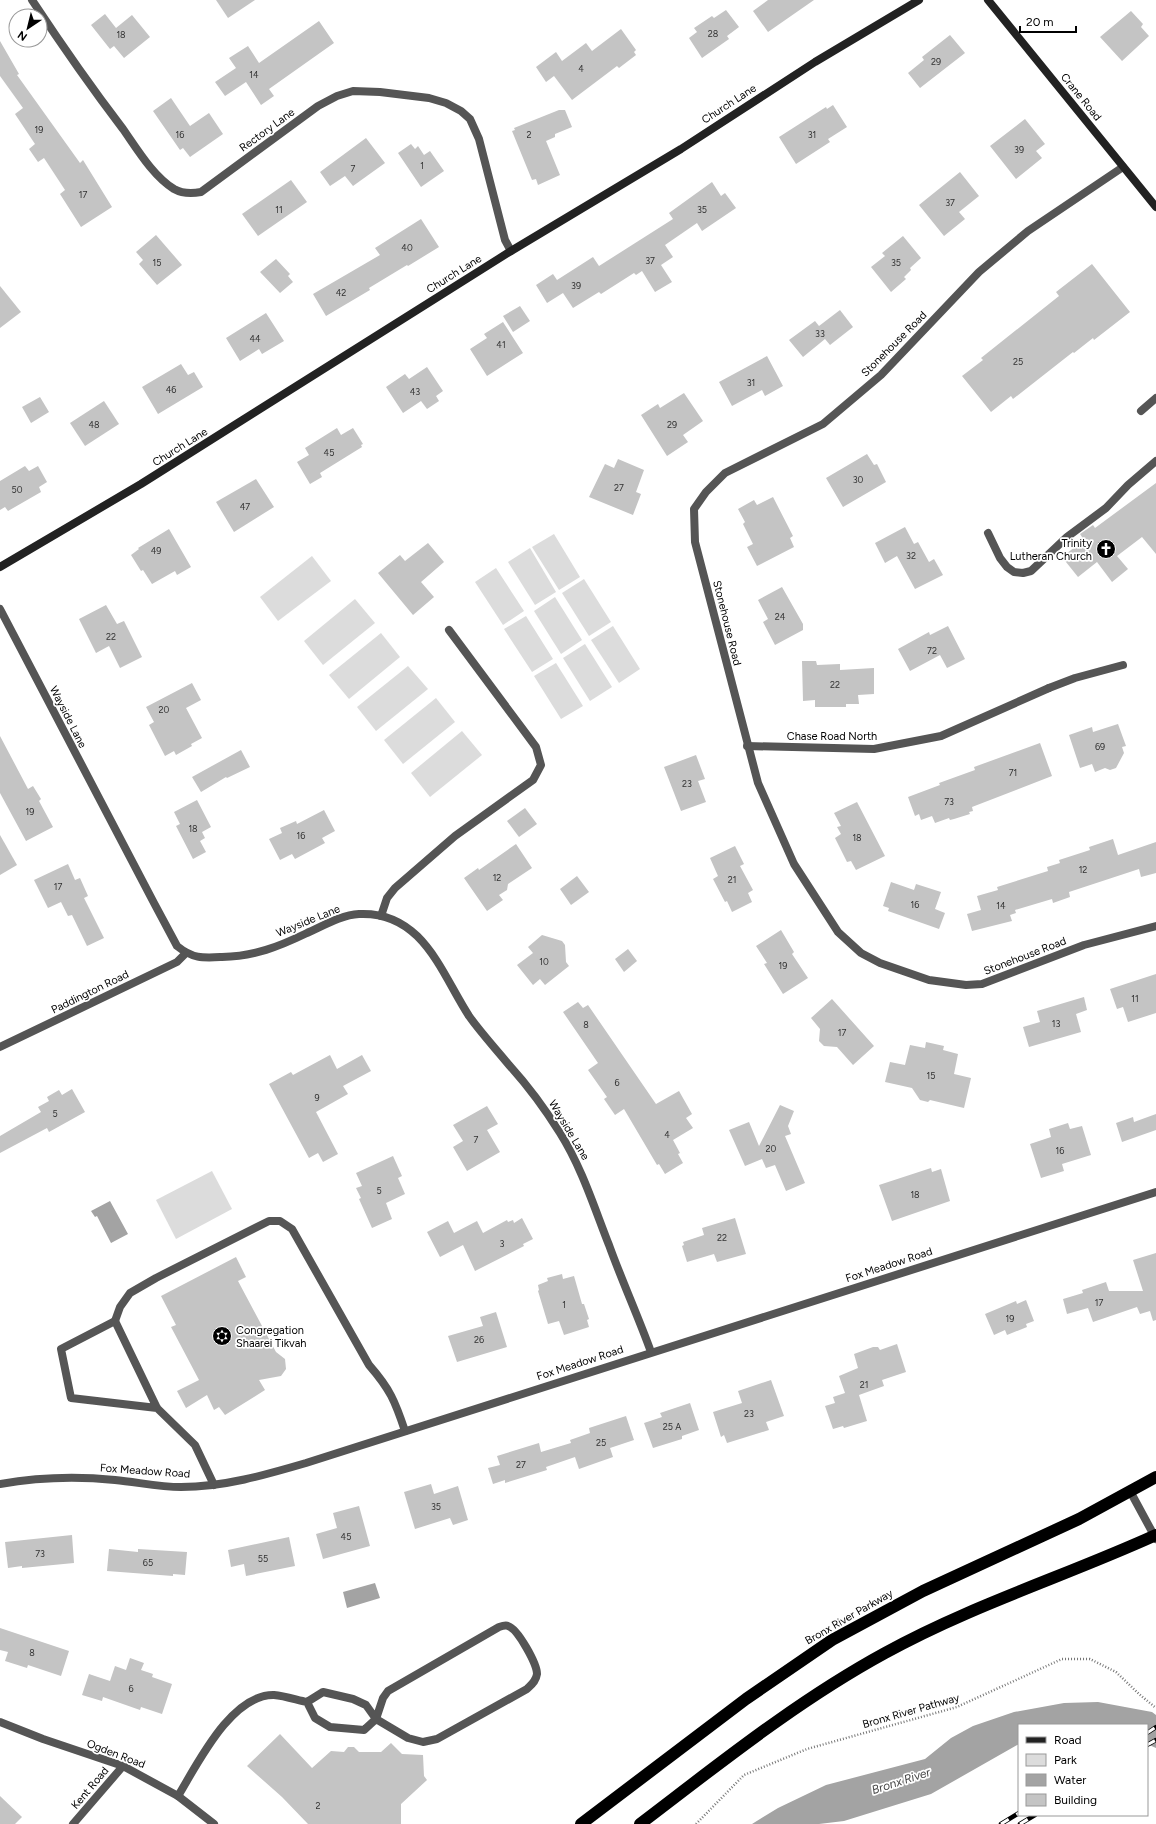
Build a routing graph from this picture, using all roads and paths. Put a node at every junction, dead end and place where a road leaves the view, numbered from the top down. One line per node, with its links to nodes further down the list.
1 (32, 0): 6 (street, Rectory Lane)
2 (919, 0): 6 (street, Church Lane)
3 (988, 0): 4 (street, Crane Road)
4 (1123, 167): 5 (street, Crane Road); 15 (street, Stonehouse Road)
5 (1156, 207)
6 (511, 251): 11 (street, Church Lane)
7 (1156, 398): 8 (street)
8 (1141, 410)
9 (1156, 461): 10 (street)
10 (988, 533)
11 (0, 567)
12 (0, 609): 18 (street, Wayside Lane)
13 (449, 630): 16 (street)
14 (1123, 665): 15 (street, Chase Road North)
15 (748, 746): 17 (street, Stonehouse Road)
16 (381, 916): 18 (street, Wayside Lane); 22 (street, Wayside Lane)
17 (1156, 926)
18 (186, 953): 19 (street, Paddington Road)
19 (0, 1047)
20 (1156, 1192): 22 (street, Fox Meadow Road)
21 (115, 1321): 23 (street); 23 (street); 24 (street)
22 (651, 1352): 24 (street, Fox Meadow Road)
23 (157, 1408): 27 (street)
24 (405, 1431): 27 (street, Fox Meadow Road)
25 (1156, 1477): 28 (highway, Bronx River Parkway)
26 (0, 1484): 27 (street, Fox Meadow Road)
27 (214, 1485)
28 (1130, 1491): 29 (street); 38 (highway, Bronx River Parkway)
29 (1155, 1537): 39 (highway)
30 (307, 1702): 32 (street); 32 (street); 35 (street)
31 (1156, 1708): 40 (path, Bronx River Pathway)
32 (376, 1719): 32 (street)
33 (0, 1722): 34 (street, Ogden Road)
34 (123, 1766): 35 (street, Ogden Road); 36 (street, Kent Road)
35 (178, 1796): 37 (street, Ogden Road)
36 (73, 1824)
37 (214, 1824)
38 (581, 1824)
39 (640, 1824)
40 (696, 1824)

